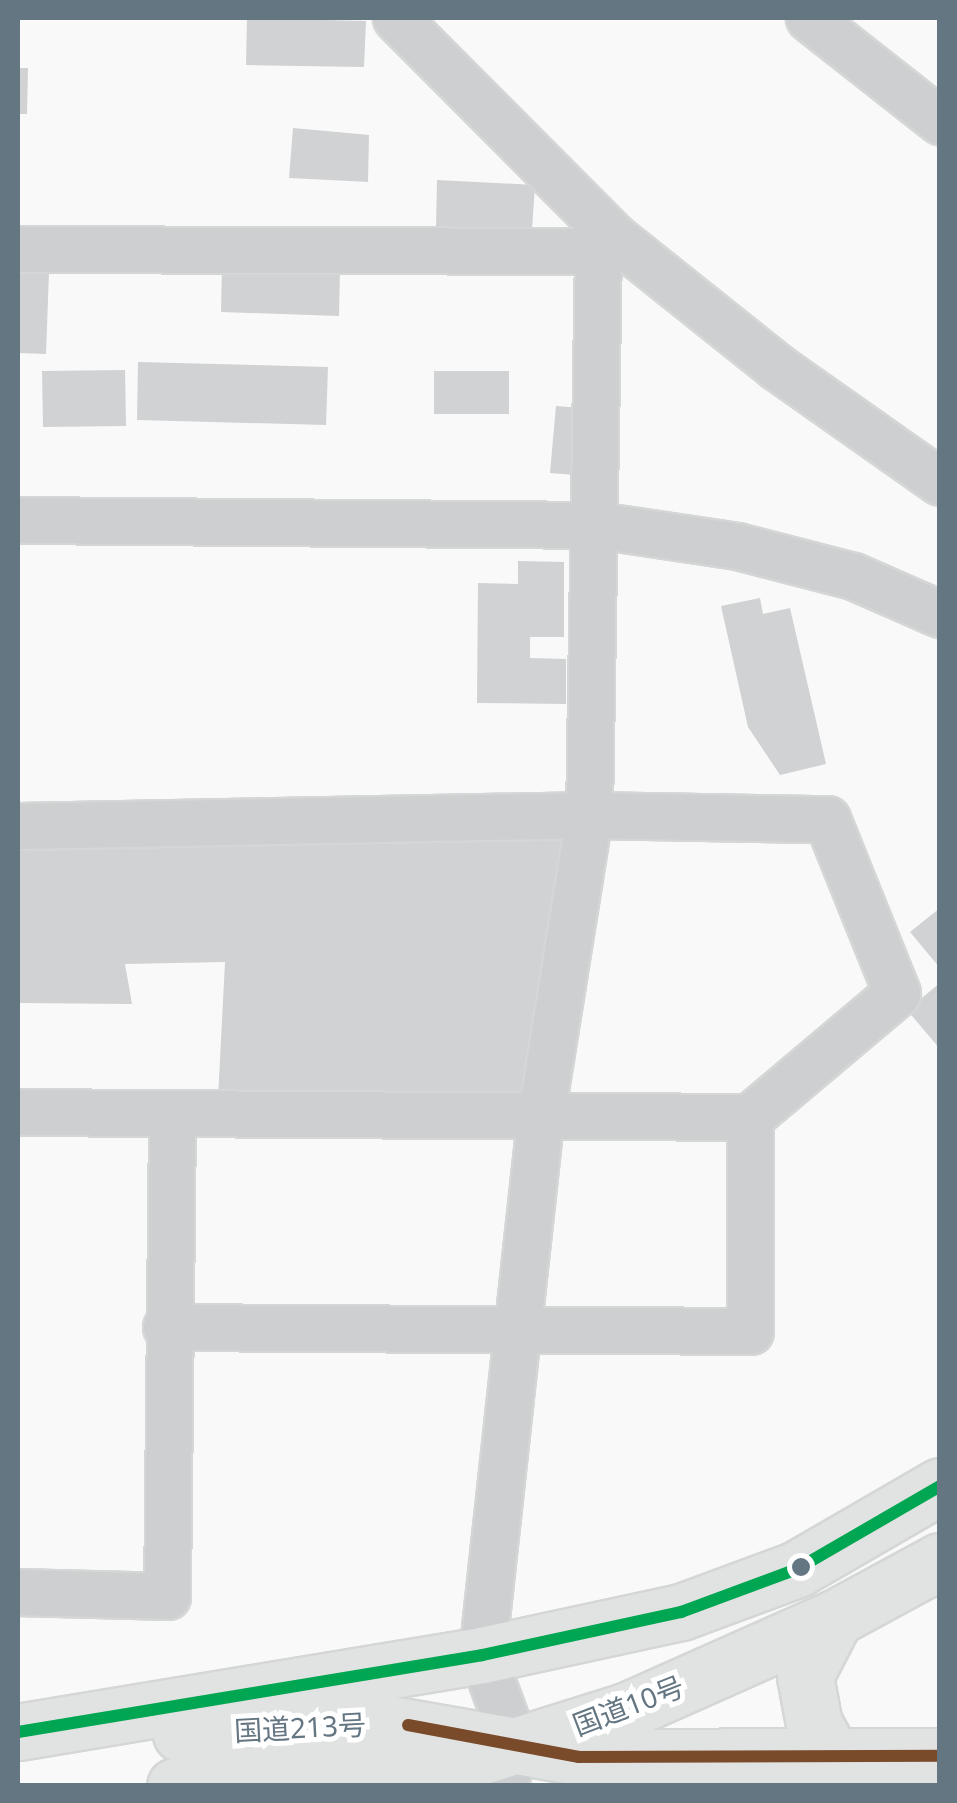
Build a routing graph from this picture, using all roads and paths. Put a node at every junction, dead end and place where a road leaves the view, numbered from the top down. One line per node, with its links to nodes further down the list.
1 (396, 18): 4 (street)
2 (808, 18): 3 (street)
3 (940, 121)
4 (605, 244): 5 (street); 6 (street); 8 (street)
5 (18, 249)
6 (940, 482)
7 (18, 520): 8 (street)
8 (597, 525): 9 (street); 10 (street)
9 (940, 614)
10 (589, 815): 11 (street); 14 (street); 15 (street)
11 (18, 826)
12 (18, 1112): 13 (street)
13 (172, 1115): 15 (street); 16 (street)
14 (750, 1117): 15 (street); 17 (street)
15 (540, 1120): 17 (street)
16 (166, 1327): 17 (street); 20 (street)
17 (521, 1328): 22 (street)
18 (940, 1486): 22 (highway)
19 (940, 1561): 21 (highway, 国道10号)
20 (18, 1592)
21 (835, 1618): 26 (highway); 27 (highway, 国道10号)
22 (482, 1655): 23 (highway); 27 (street)
23 (18, 1732)
24 (18, 1742): 27 (highway, 国道213号)
25 (940, 1756): 26 (highway, 国道213号)
26 (833, 1758): 27 (highway, 国道213号)
27 (509, 1765): 28 (highway, 国道10号)
28 (375, 1766): 29 (highway, 国道10号); 30 (highway, 国道213号)
29 (175, 1786)
30 (477, 1786)

